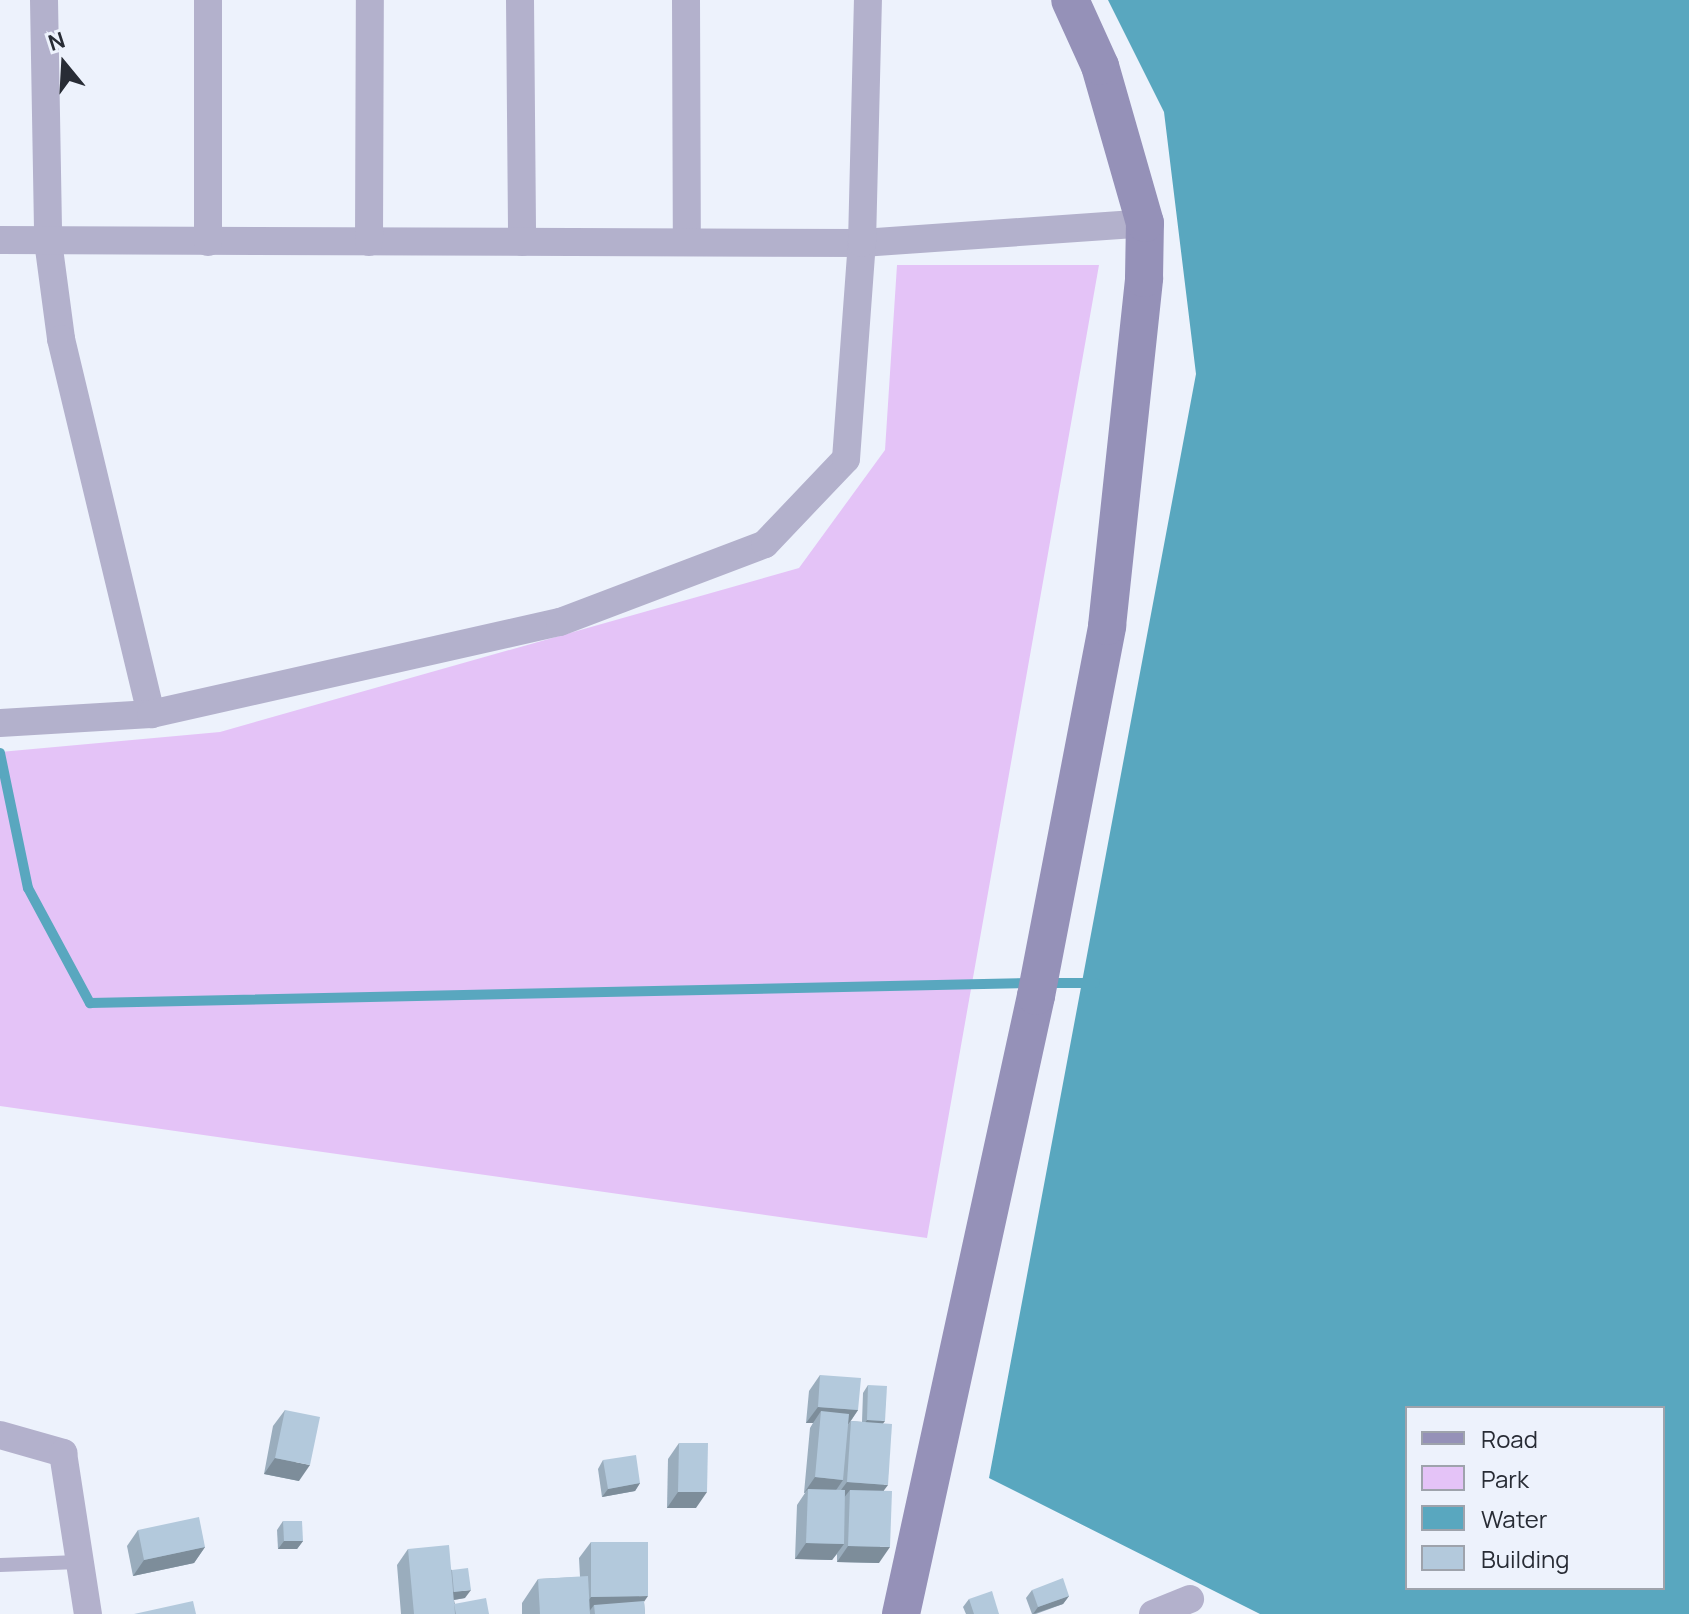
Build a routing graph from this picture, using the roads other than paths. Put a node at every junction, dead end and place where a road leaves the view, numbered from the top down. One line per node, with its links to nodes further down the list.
1 (44, 0): 10 (street)
2 (208, 0): 11 (street)
3 (370, 0): 12 (street)
4 (520, 0): 13 (street)
5 (686, 0): 14 (street)
6 (868, 0): 15 (street)
7 (1070, 0): 8 (street)
8 (1145, 223): 15 (street); 23 (street)
9 (0, 240): 10 (street)
10 (48, 241): 11 (street); 16 (street)
11 (208, 242): 12 (street)
12 (369, 242): 13 (street)
13 (522, 242): 14 (street)
14 (687, 242): 15 (street)
15 (862, 243): 16 (street)
16 (151, 714): 17 (street)
17 (5, 722)
18 (0, 1435): 19 (street)
19 (78, 1562): 20 (lane); 22 (street)
20 (0, 1565)
21 (1190, 1599): 24 (street)
22 (88, 1614)
23 (901, 1614)
24 (1153, 1614)

